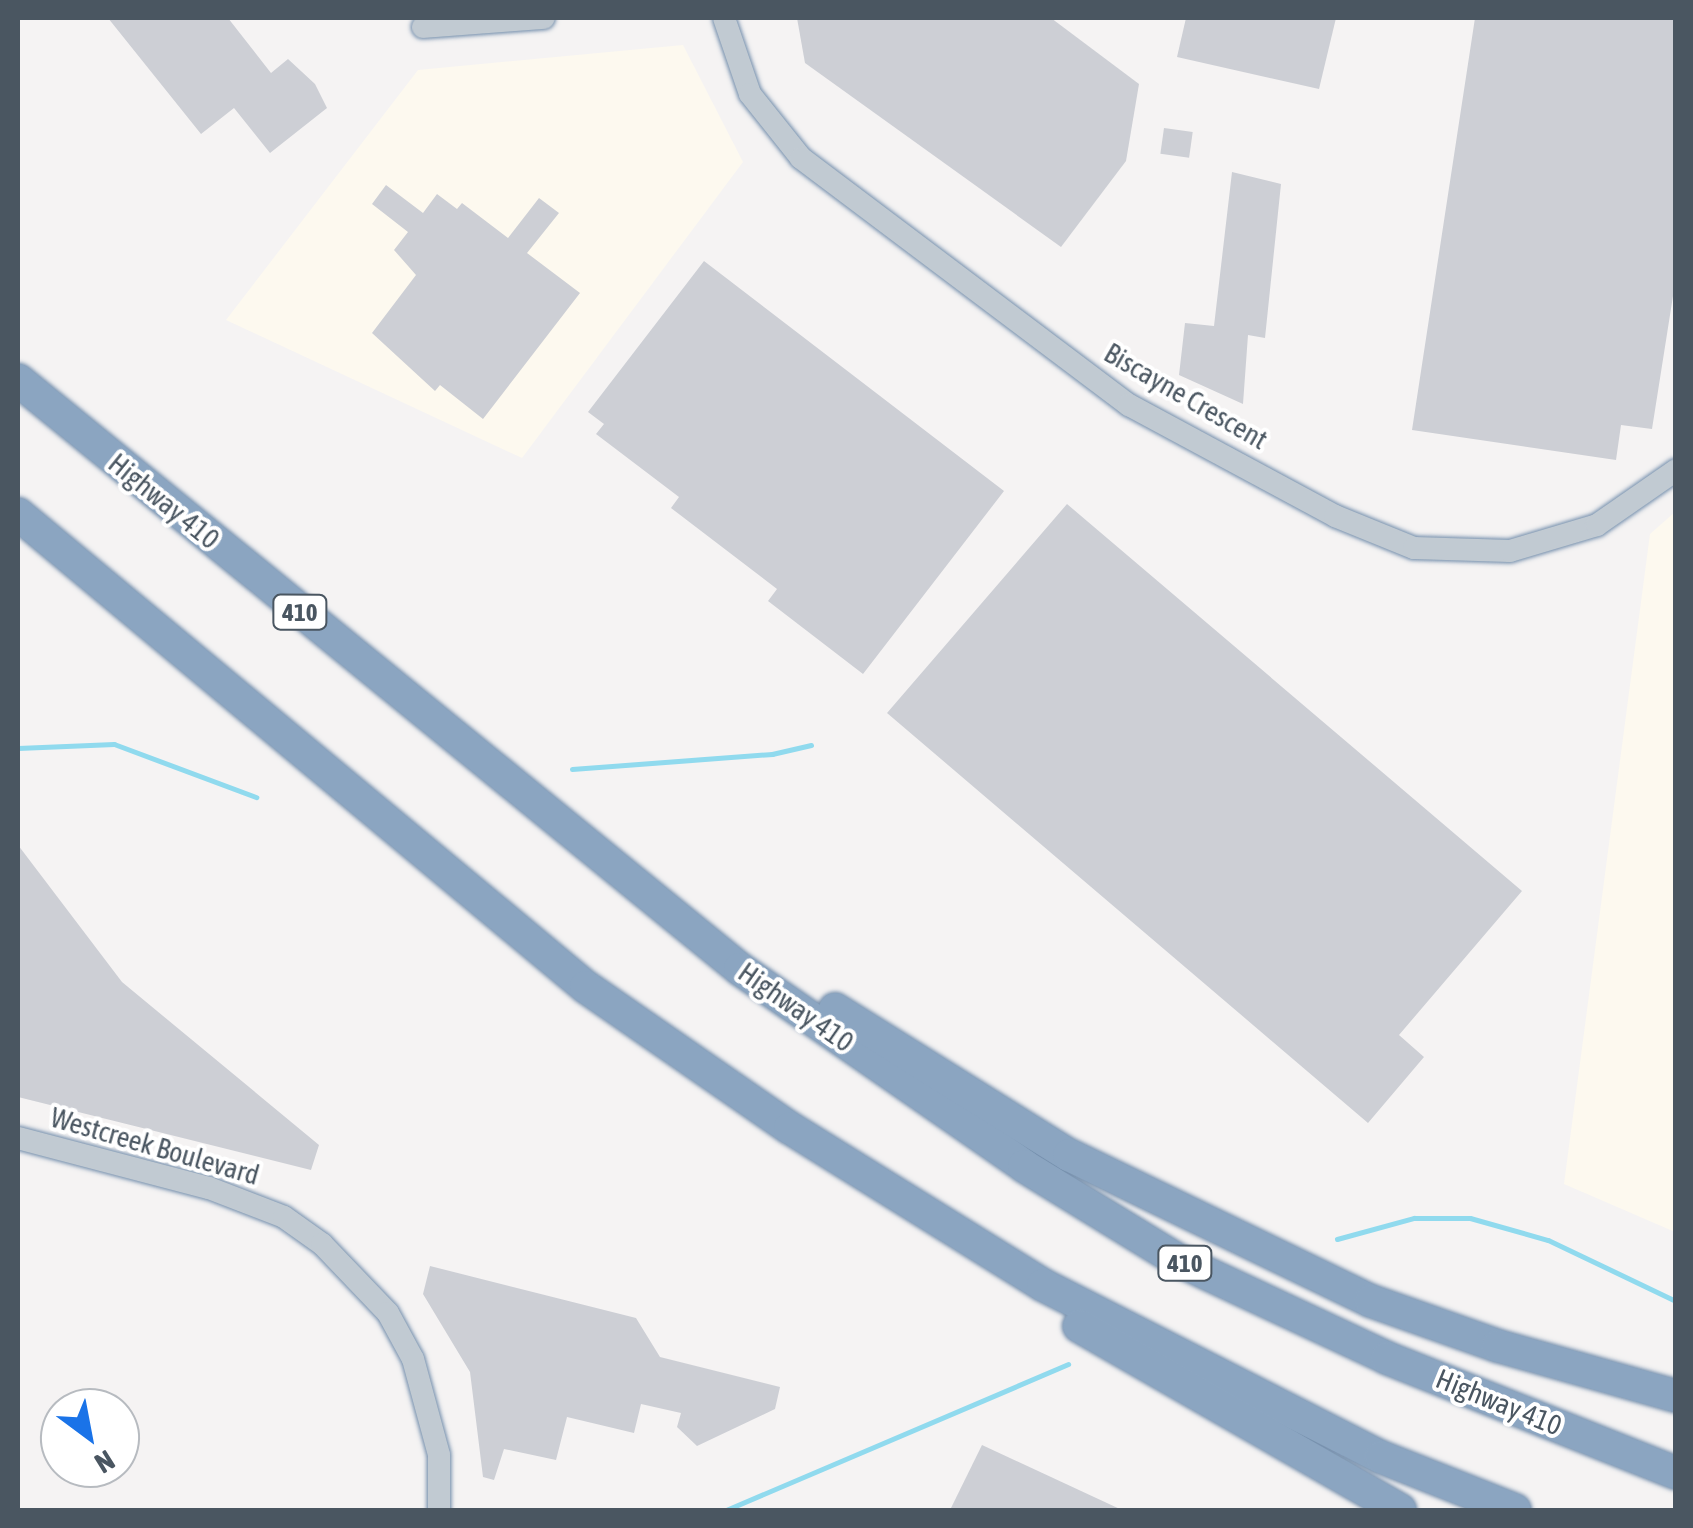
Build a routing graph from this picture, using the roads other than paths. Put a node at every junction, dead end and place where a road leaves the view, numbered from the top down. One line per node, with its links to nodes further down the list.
1 (544, 18): 3 (street)
2 (724, 18): 5 (street, Biscayne Crescent)
3 (423, 27)
4 (18, 380): 9 (highway, Highway 410 / 410)
5 (1676, 470)
6 (18, 514): 8 (highway)
7 (18, 541): 8 (highway)
8 (155, 630): 11 (highway)
9 (740, 968): 12 (highway); 13 (highway, Highway 410 / 410)
10 (18, 1138): 14 (street, Westcreek Boulevard)
11 (1044, 1285): 15 (highway); 16 (highway)
12 (1676, 1396)
13 (1676, 1472)
14 (440, 1510)
15 (1400, 1510)
16 (1515, 1510)

